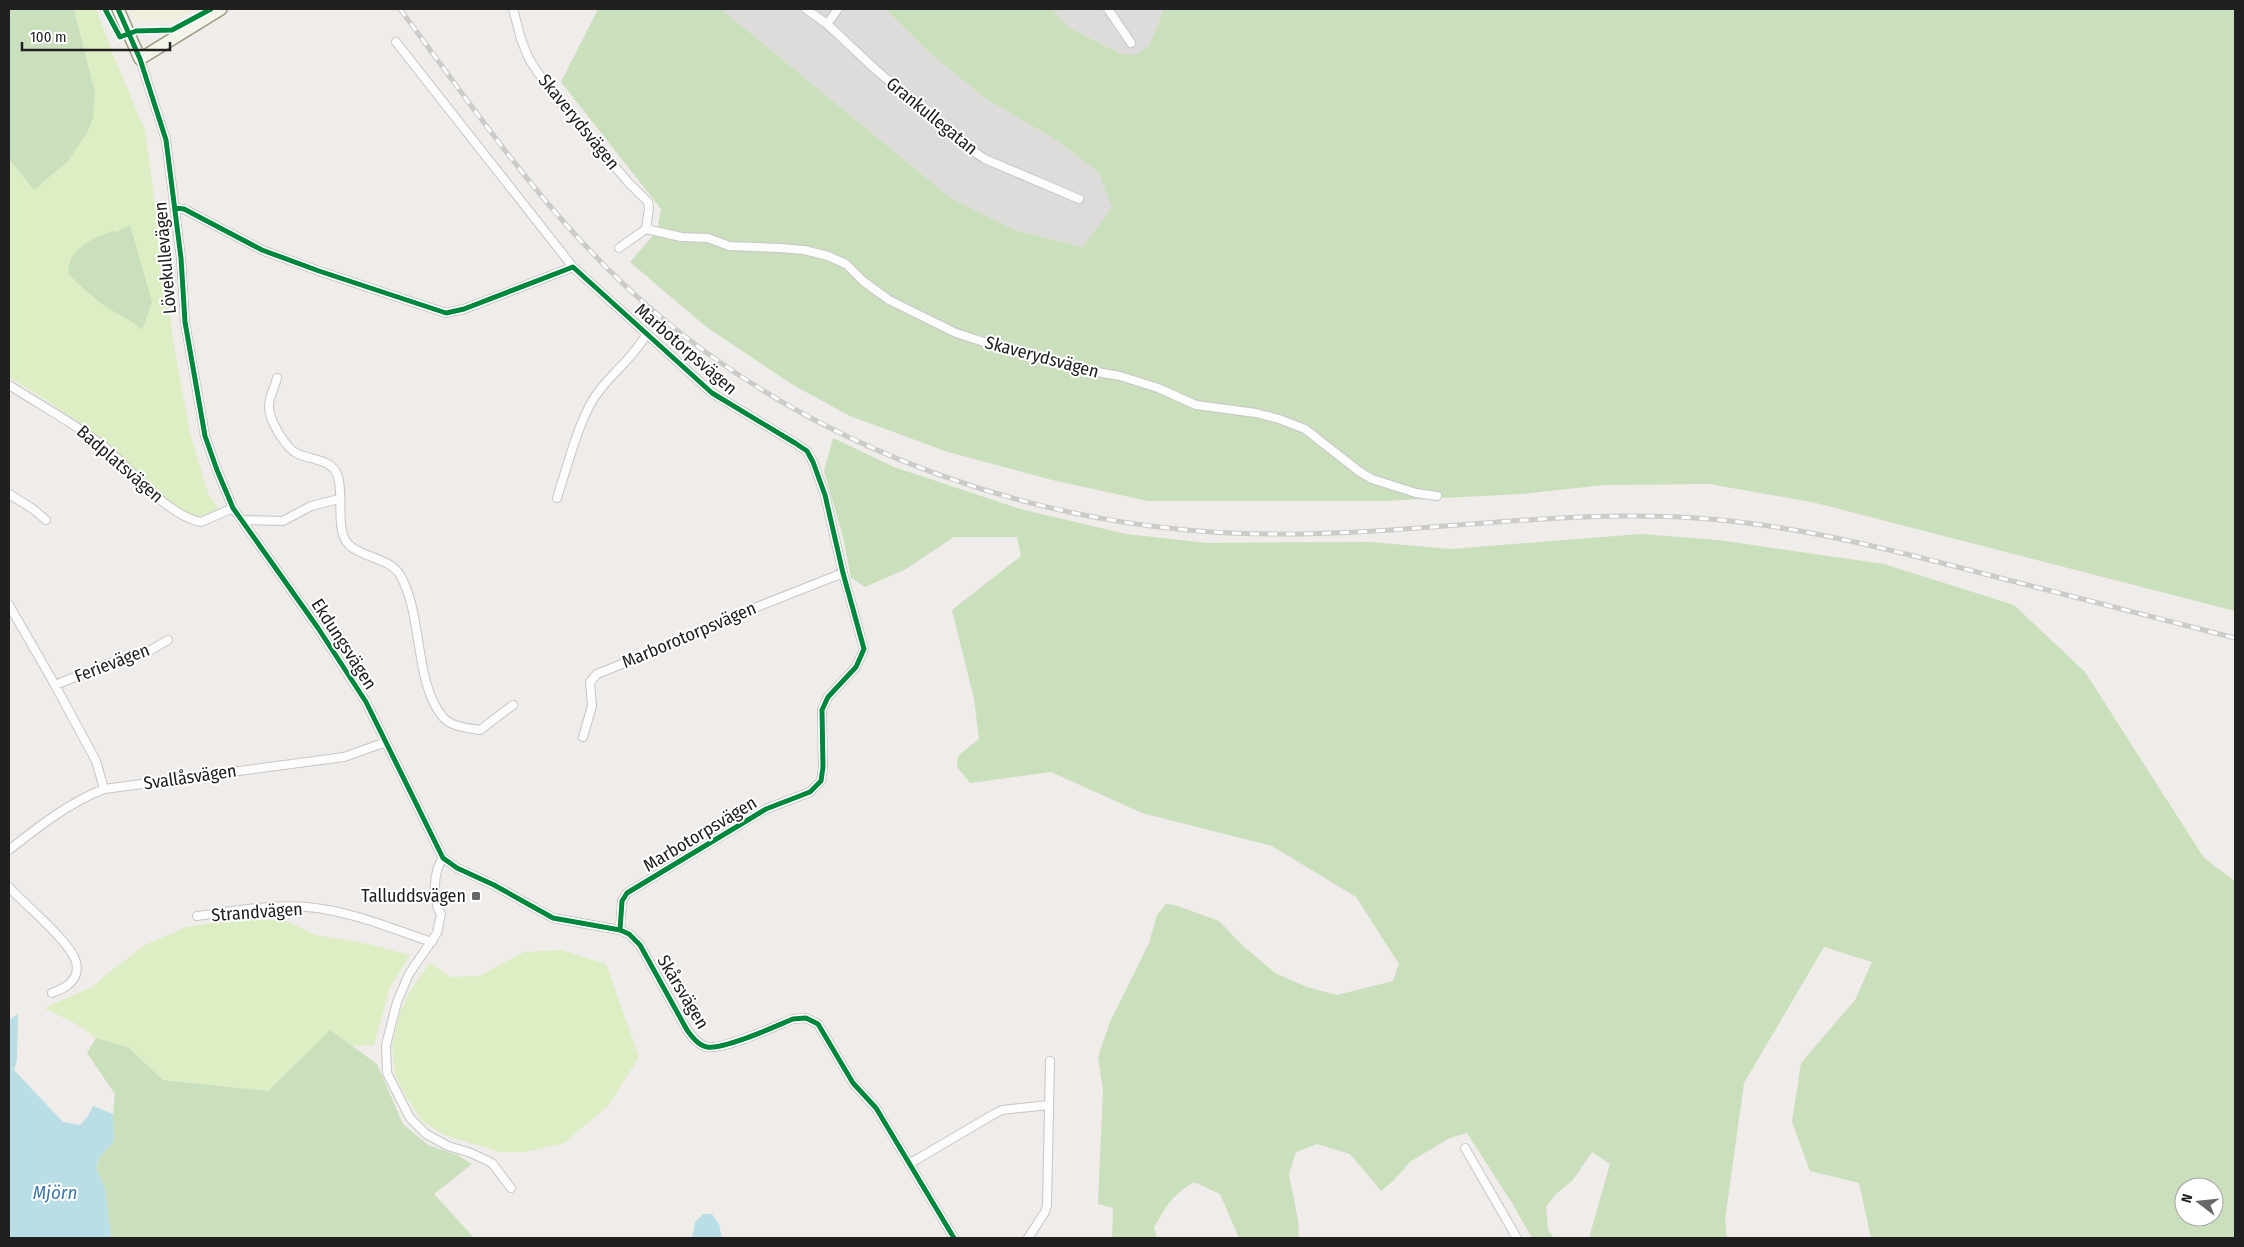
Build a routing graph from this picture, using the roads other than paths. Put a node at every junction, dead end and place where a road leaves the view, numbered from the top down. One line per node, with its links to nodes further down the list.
1 (118, 9): 10 (street, Lövekullevägen)
2 (221, 9): 10 (street)
3 (513, 9): 13 (street, Skaverydsvägen)
4 (806, 9): 7 (street, Grankullegatan)
5 (838, 9): 7 (street)
6 (1108, 9): 9 (street)
7 (827, 24): 11 (street, Grankullegatan)
8 (396, 42): 15 (street, Marbotorpsvägen)
9 (1130, 43)
10 (140, 59): 12 (street, Lövekullevägen)
11 (1079, 199)
12 (175, 208): 15 (street); 23 (street, Lövekullevägen)
13 (646, 229): 14 (street); 20 (street, Skaverydsvägen)
14 (619, 248)
15 (573, 267): 16 (street, Marbotorpsvägen)
16 (646, 335): 21 (street, Marbotorpsvägen); 26 (street, Marbotorpsvägen)
17 (277, 378): 22 (street)
18 (9, 384): 23 (street, Badplatsvägen)
19 (9, 494): 24 (street)
20 (1437, 496)
21 (557, 498)
22 (339, 499): 25 (street); 30 (street)
23 (233, 508): 25 (street, Ekdungsvägen)
24 (46, 520)
25 (243, 520): 32 (street, Ekdungsvägen)
26 (843, 573): 31 (street, Marborotorpsvägen); 38 (street, Marbotorpsvägen)
27 (9, 605): 29 (street, Ferievägen)
28 (168, 640): 29 (street, Ferievägen)
29 (55, 685): 33 (street, Ferievägen)
30 (513, 705)
31 (583, 737)
32 (386, 742): 33 (street, Svallåsvägen); 35 (street, Ekdungsvägen)
33 (104, 789): 34 (street, Svallåsvägen)
34 (9, 850)
35 (443, 858): 38 (street, Skårsvägen); 39 (street)
36 (9, 887): 40 (street)
37 (197, 916): 39 (street, Strandvägen)
38 (620, 930): 44 (street, Skårsvägen)
39 (432, 942): 45 (street)
40 (52, 993)
41 (1050, 1061): 42 (street)
42 (1049, 1105): 44 (street); 47 (street)
43 (1465, 1148): 48 (street)
44 (909, 1164): 46 (street, Skårsvägen)
45 (511, 1188)
46 (954, 1238)
47 (1028, 1238)
48 (1517, 1238)

